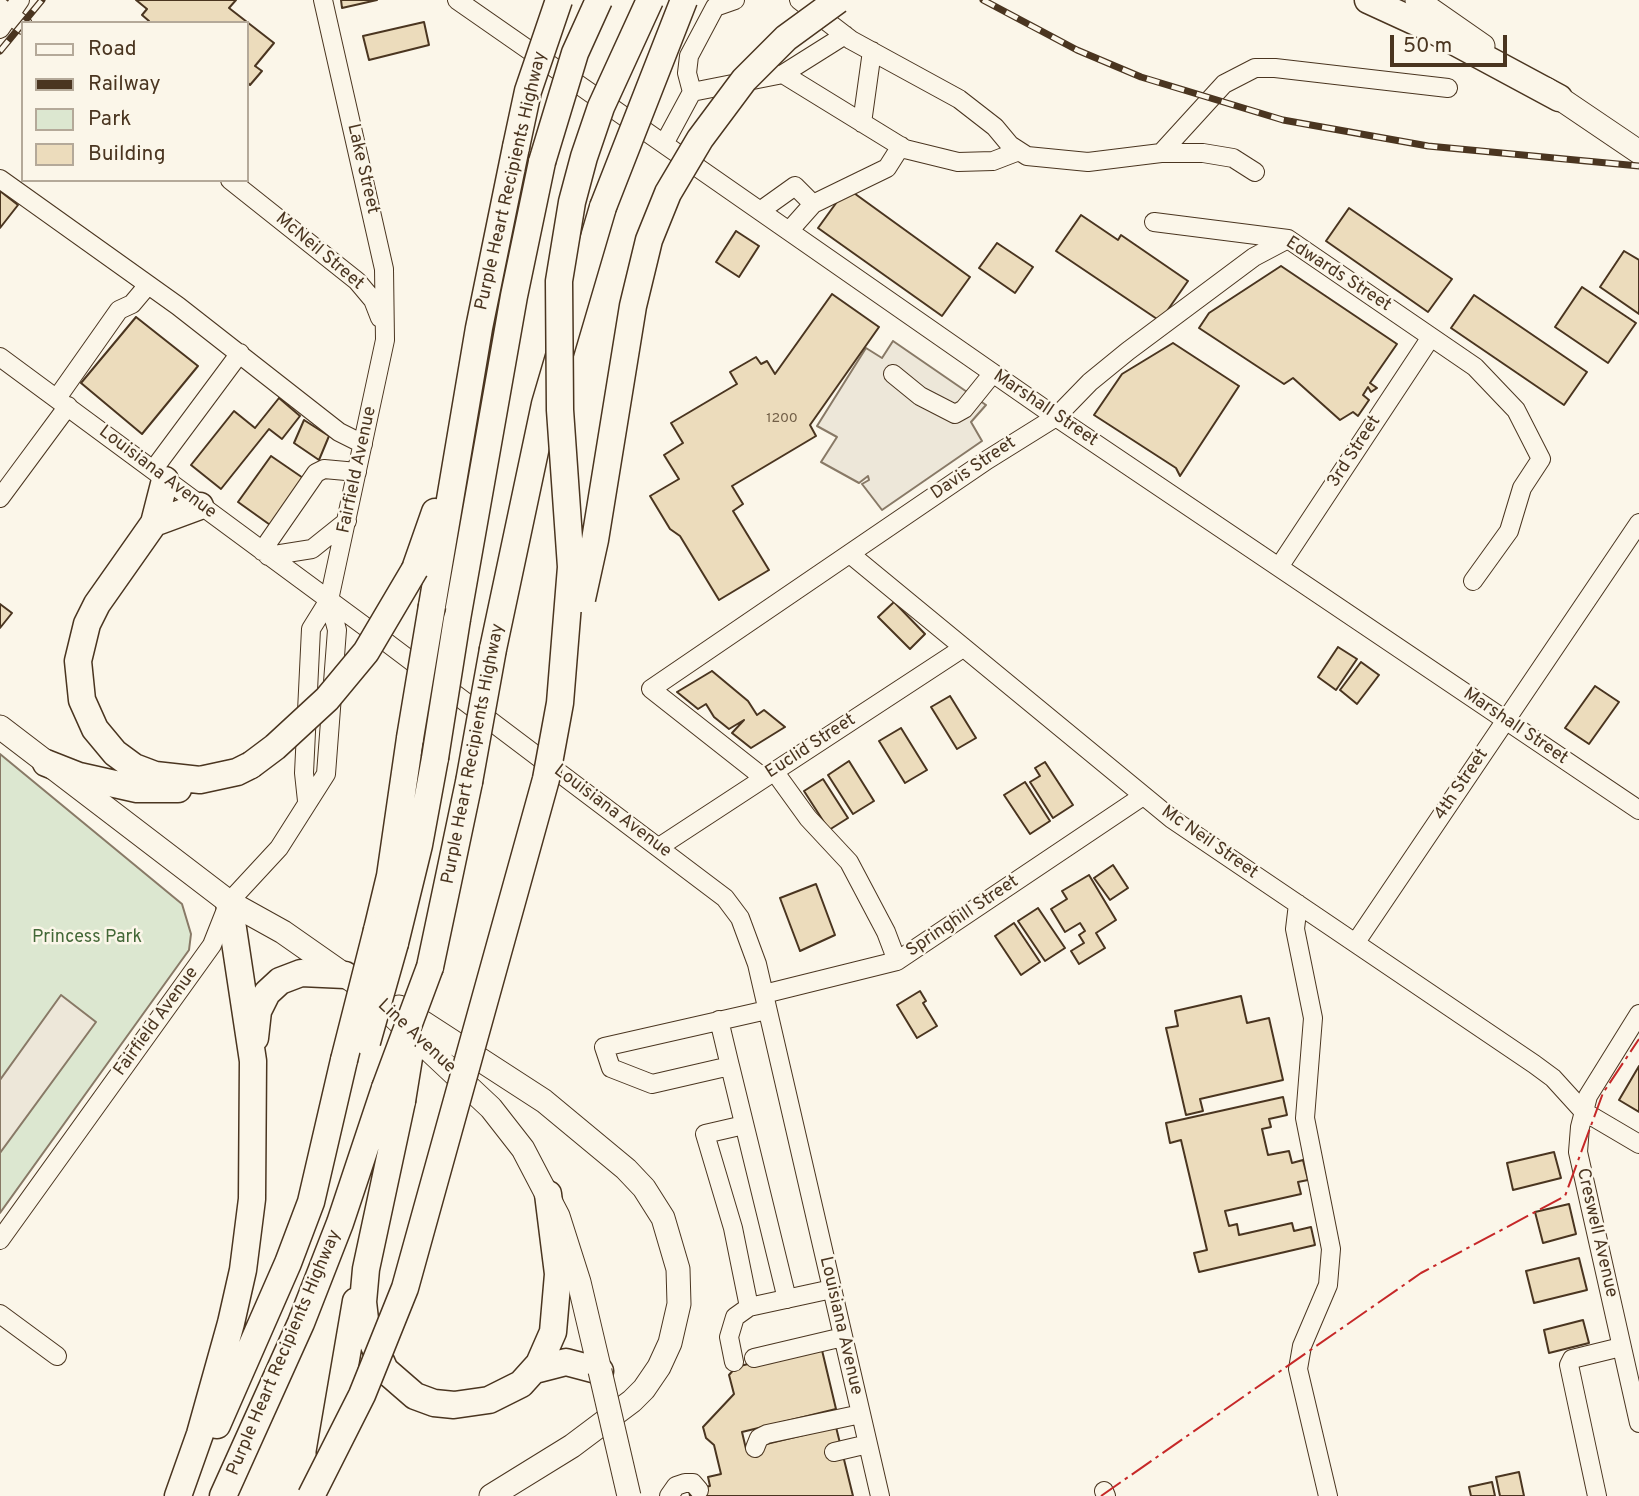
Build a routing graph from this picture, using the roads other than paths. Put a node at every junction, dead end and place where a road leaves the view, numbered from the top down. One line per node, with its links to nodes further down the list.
1 (323, 0): 35 (street, Lake Street)
2 (457, 0): 20 (street, Marshall Street)
3 (559, 0): 38 (highway, Purple Heart Recipients Highway, bridge)
4 (598, 0): 69 (highway, bridge)
5 (650, 0): 56 (highway, bridge)
6 (684, 0): 78 (highway, Purple Heart Recipients Highway, bridge)
7 (735, 0): 12 (street)
8 (799, 0): 13 (street)
9 (838, 0): 56 (highway, bridge)
10 (1368, 0): 18 (highway)
11 (1416, 0): 18 (main road)
12 (708, 4): 17 (street)
13 (845, 35): 14 (street); 15 (street)
14 (872, 51): 19 (street); 22 (street)
15 (783, 74): 17 (street); 19 (street)
16 (1448, 88): 24 (street)
17 (692, 92): 20 (street)
18 (1559, 98): 23 (main road)
19 (862, 123): 21 (street)
20 (664, 144): 29 (street, Marshall Street)
21 (901, 146): 22 (street); 28 (street)
22 (1019, 151): 24 (street)
23 (1639, 152)
24 (1161, 153): 25 (street)
25 (1255, 172)
26 (0, 179): 33 (street)
27 (232, 182): 35 (street, McNeil Street)
28 (813, 204): 29 (street); 31 (street)
29 (760, 211): 31 (street, Marshall Street)
30 (1154, 222): 32 (street, Edwards Street)
31 (789, 231): 39 (street, Marshall Street)
32 (1288, 239): 34 (street, Edwards Street); 42 (street, Davis Street)
33 (148, 285): 36 (street); 41 (street)
34 (1432, 337): 53 (street, 3rd Street); 54 (street, Edwards Street)
35 (384, 340): 43 (street, Fairfield Avenue)
36 (240, 353): 43 (street); 45 (street)
37 (0, 357): 41 (street, Louisiana Avenue)
38 (473, 372): 61 (highway, bridge); 69 (highway, Purple Heart Recipients Highway, bridge)
39 (993, 373): 40 (street); 42 (street, Marshall Street)
40 (893, 374)
41 (63, 402): 45 (street, Louisiana Avenue); 46 (street)
42 (1056, 417): 52 (street, Davis Street); 53 (street, Marshall Street)
43 (363, 444): 44 (street, Fairfield Avenue)
44 (357, 472): 48 (street, Fairfield Avenue); 51 (street)
45 (159, 475): 47 (street, Louisiana Avenue); 49 (highway)
46 (0, 498)
47 (200, 506): 49 (highway); 51 (street, Louisiana Avenue)
48 (347, 521): 51 (street); 55 (street, Fairfield Avenue)
49 (154, 523): 61 (highway)
50 (1639, 523): 58 (street, 4th Street)
51 (265, 554): 55 (street, Louisiana Avenue)
52 (850, 554): 57 (street, Mc Neil Street); 62 (street, Davis Street)
53 (1279, 568): 58 (street, Marshall Street)
54 (1473, 582)
55 (329, 600): 64 (street, Fairfield Avenue); 64 (street, Fairfield Avenue); 66 (street, Louisiana Avenue)
56 (567, 643): 104 (highway, bridge)
57 (963, 648): 62 (street, Euclid Street); 63 (street, Mc Neil Street)
58 (1506, 720): 65 (street, Marshall Street); 70 (street, 4th Street)
59 (2, 729): 60 (main road, Line Avenue)
60 (46, 763): 61 (highway); 67 (main road, Line Avenue)
61 (244, 768)
62 (769, 775): 66 (street, Euclid Street); 71 (street)
63 (1143, 796): 68 (street, Mc Neil Street); 71 (street, Springhill Street)
64 (307, 801): 67 (street, Fairfield Avenue)
65 (1639, 810)
66 (659, 847): 73 (street, Louisiana Avenue)
67 (229, 902): 72 (main road, Line Avenue); 76 (highway); 83 (street, Fairfield Avenue)
68 (1297, 904): 70 (street, Mc Neil Street); 110 (street)
69 (386, 936): 102 (highway, Purple Heart Recipients Highway, bridge)
70 (1356, 942): 79 (street, Mc Neil Street)
71 (897, 961): 73 (street, Springhill Street)
72 (354, 982): 76 (highway); 82 (main road, Line Avenue); 106 (main road)
73 (765, 1002): 75 (street, Springhill Street); 85 (street, Louisiana Avenue)
74 (1639, 1014): 79 (street, Creswell Avenue)
75 (719, 1020): 77 (street); 77 (street, Springhill Street)
76 (253, 1064): 102 (highway)
77 (730, 1066): 80 (street)
78 (394, 1095): 84 (highway); 103 (highway, Purple Heart Recipients Highway)
79 (1583, 1111): 81 (street, Mc Neil Street); 90 (street, Creswell Avenue)
80 (744, 1125): 86 (street); 87 (street)
81 (1639, 1144)
82 (548, 1194): 94 (highway); 95 (main road, Line Avenue)
83 (0, 1240)
84 (366, 1269): 94 (highway); 105 (highway)
85 (832, 1289): 86 (street); 89 (street, Louisiana Avenue)
86 (787, 1299): 87 (street)
87 (749, 1307): 93 (street)
88 (0, 1314): 91 (street)
89 (843, 1337): 92 (street); 96 (street, Louisiana Avenue)
90 (1621, 1347): 97 (street, Creswell Avenue); 111 (street)
91 (57, 1356)
92 (754, 1357)
93 (734, 1362)
94 (535, 1370): 95 (highway)
95 (600, 1371): 107 (main road, Line Avenue, bridge)
96 (861, 1413): 98 (street, Louisiana Avenue); 99 (street)
97 (1638, 1416)
98 (868, 1444): 100 (street); 109 (street, Louisiana Avenue)
99 (755, 1448)
100 (834, 1452)
101 (698, 1490): 108 (street)
102 (180, 1496)
103 (223, 1496)
104 (311, 1496)
105 (321, 1496)
106 (491, 1496)
107 (629, 1496)
108 (669, 1496)
109 (880, 1496)
110 (1328, 1496)
111 (1597, 1496)

